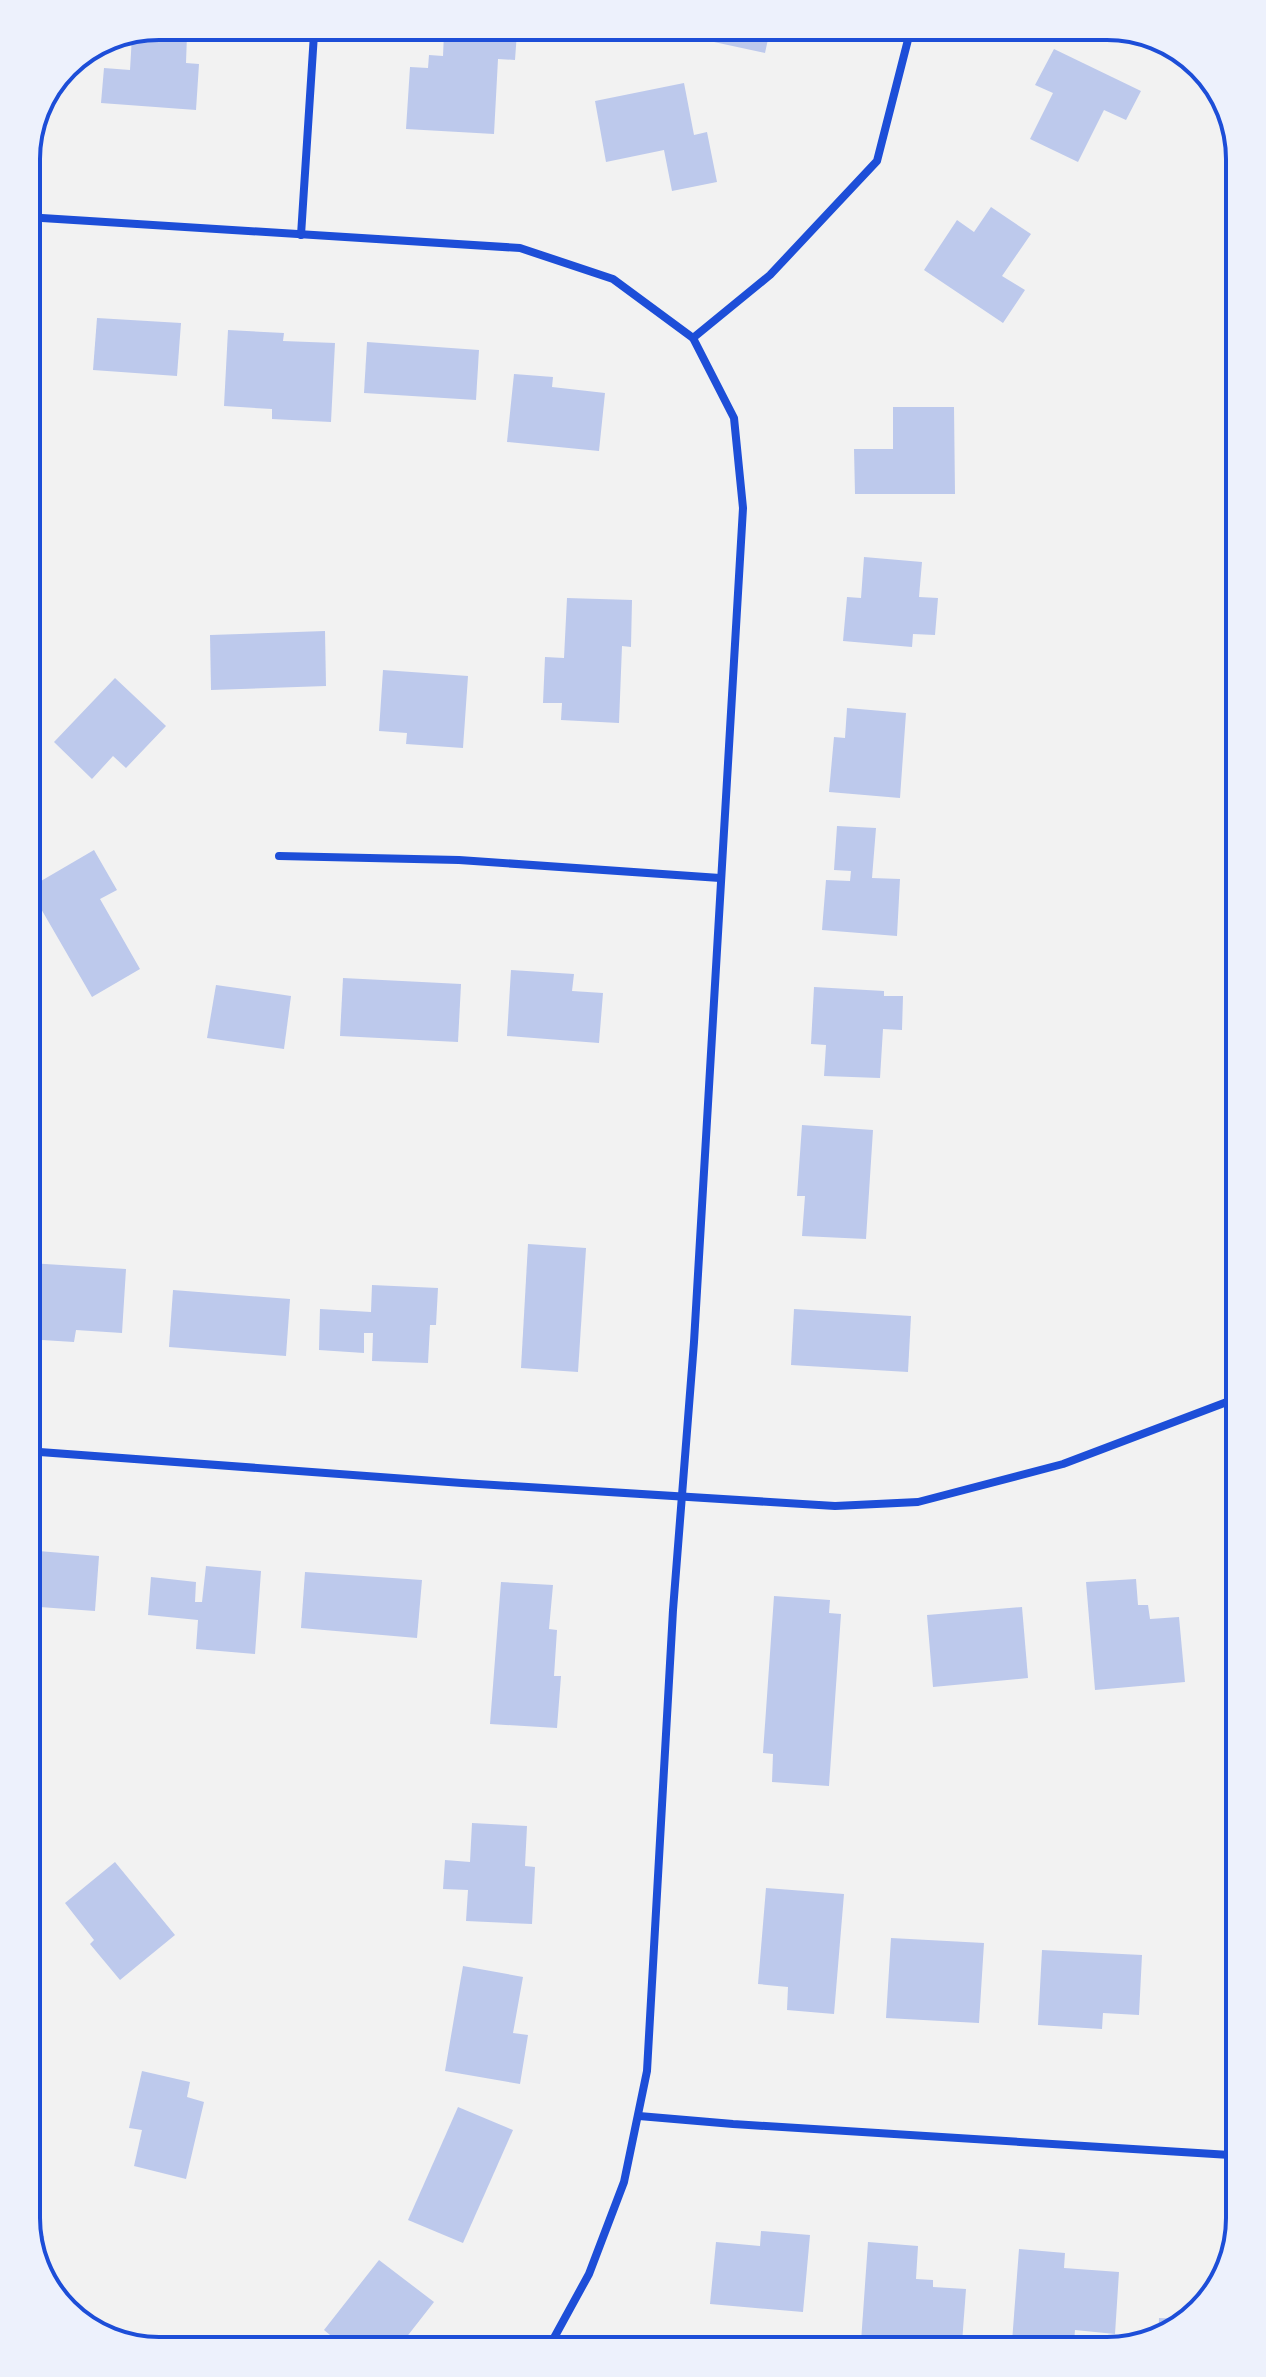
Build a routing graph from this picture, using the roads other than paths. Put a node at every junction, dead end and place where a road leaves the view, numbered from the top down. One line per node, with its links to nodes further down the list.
1 (314, 40): 4 (street)
2 (908, 40): 5 (street)
3 (40, 218): 4 (street)
4 (301, 235): 5 (street)
5 (693, 338): 7 (street)
6 (279, 856): 7 (street)
7 (720, 878): 10 (street)
8 (1226, 1402): 10 (street)
9 (40, 1452): 10 (street)
10 (683, 1497): 11 (street)
11 (639, 2116): 12 (street); 13 (street)
12 (1226, 2155)
13 (554, 2337)

